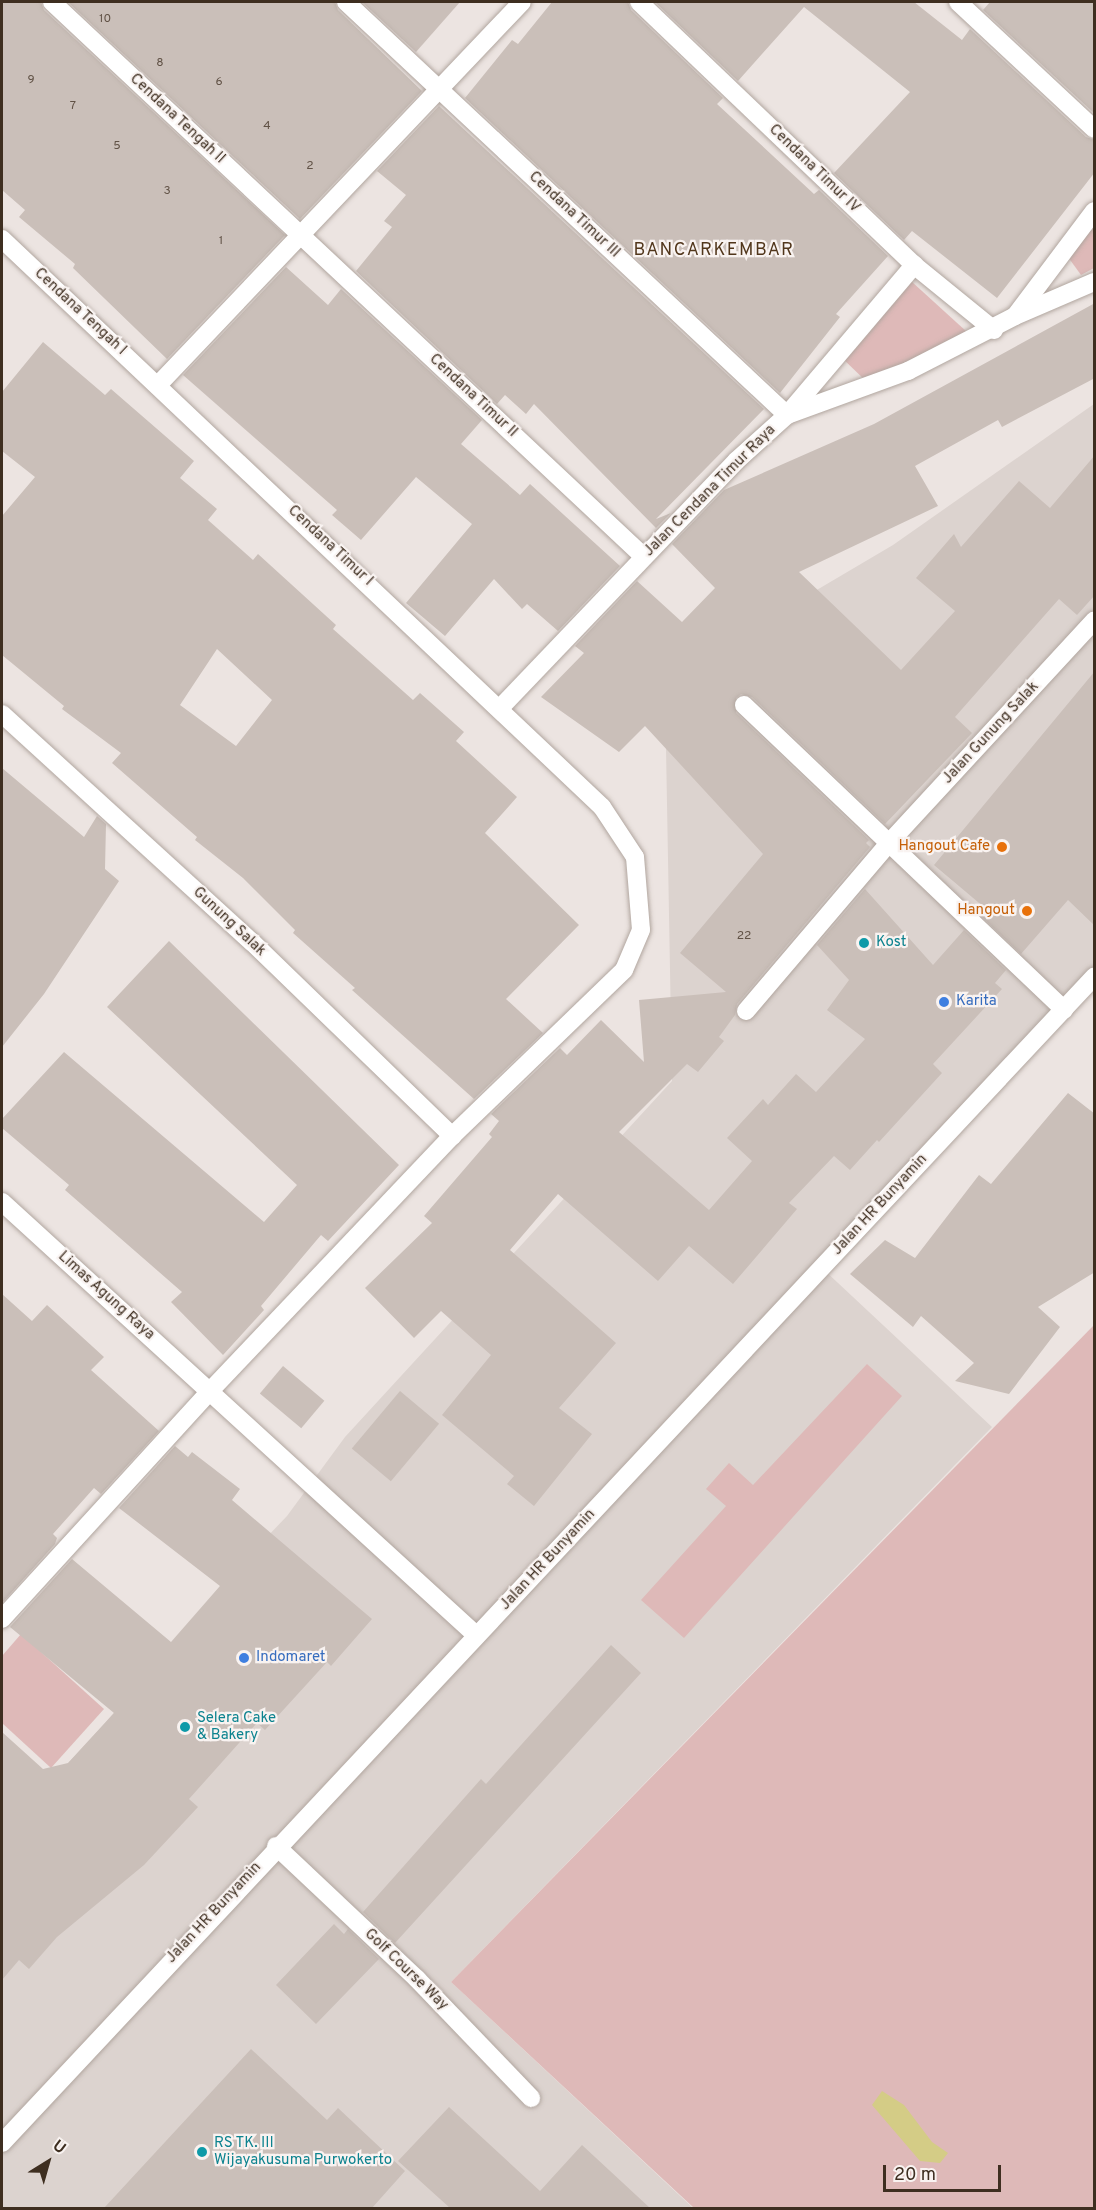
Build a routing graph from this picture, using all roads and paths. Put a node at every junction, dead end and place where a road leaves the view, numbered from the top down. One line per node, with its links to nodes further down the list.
1 (52, 2): 9 (street, Cendana Tengah II)
2 (346, 2): 6 (street, Cendana Timur III)
3 (522, 2): 6 (street)
4 (639, 2): 11 (street, Cendana Timur IV)
5 (958, 2): 7 (street)
6 (440, 90): 9 (street); 16 (street, Cendana Timur III)
7 (1095, 129)
8 (1095, 211): 13 (street)
9 (302, 236): 15 (street); 17 (street, Cendana Timur II)
10 (2, 239): 15 (street, Cendana Tengah I)
11 (914, 265): 14 (street, Cendana Timur IV); 16 (street)
12 (1095, 282): 13 (street, Jalan Cendana Timur Raya)
13 (1015, 316): 14 (street, Jalan Cendana Timur Raya)
14 (994, 330): 16 (street, Jalan Cendana Timur Raya)
15 (158, 385): 20 (street, Cendana Timur I)
16 (787, 415): 17 (street, Jalan Cendana Timur Raya)
17 (644, 557): 20 (street, Jalan Cendana Timur Raya)
18 (1095, 621): 22 (street, Jalan Gunung Salak)
19 (744, 705): 22 (street)
20 (501, 707): 26 (street, Cendana Timur I)
21 (2, 714): 26 (street, Gunung Salak)
22 (888, 844): 24 (street); 25 (street, Jalan Gunung Salak)
23 (1095, 978): 24 (street, Jalan HR Bunyamin)
24 (1064, 1010): 30 (street, Jalan HR Bunyamin)
25 (746, 1011)
26 (453, 1136): 28 (street, Cendana Timur I)
27 (2, 1202): 28 (street, Limas Agung Raya)
28 (211, 1390): 29 (street, Cendana Timur I); 30 (street, Limas Agung Raya)
29 (2, 1619)
30 (476, 1635): 31 (street, Jalan HR Bunyamin)
31 (276, 1846): 32 (street, Golf Course Way); 33 (street, Jalan HR Bunyamin)
32 (531, 2098)
33 (2, 2143)

